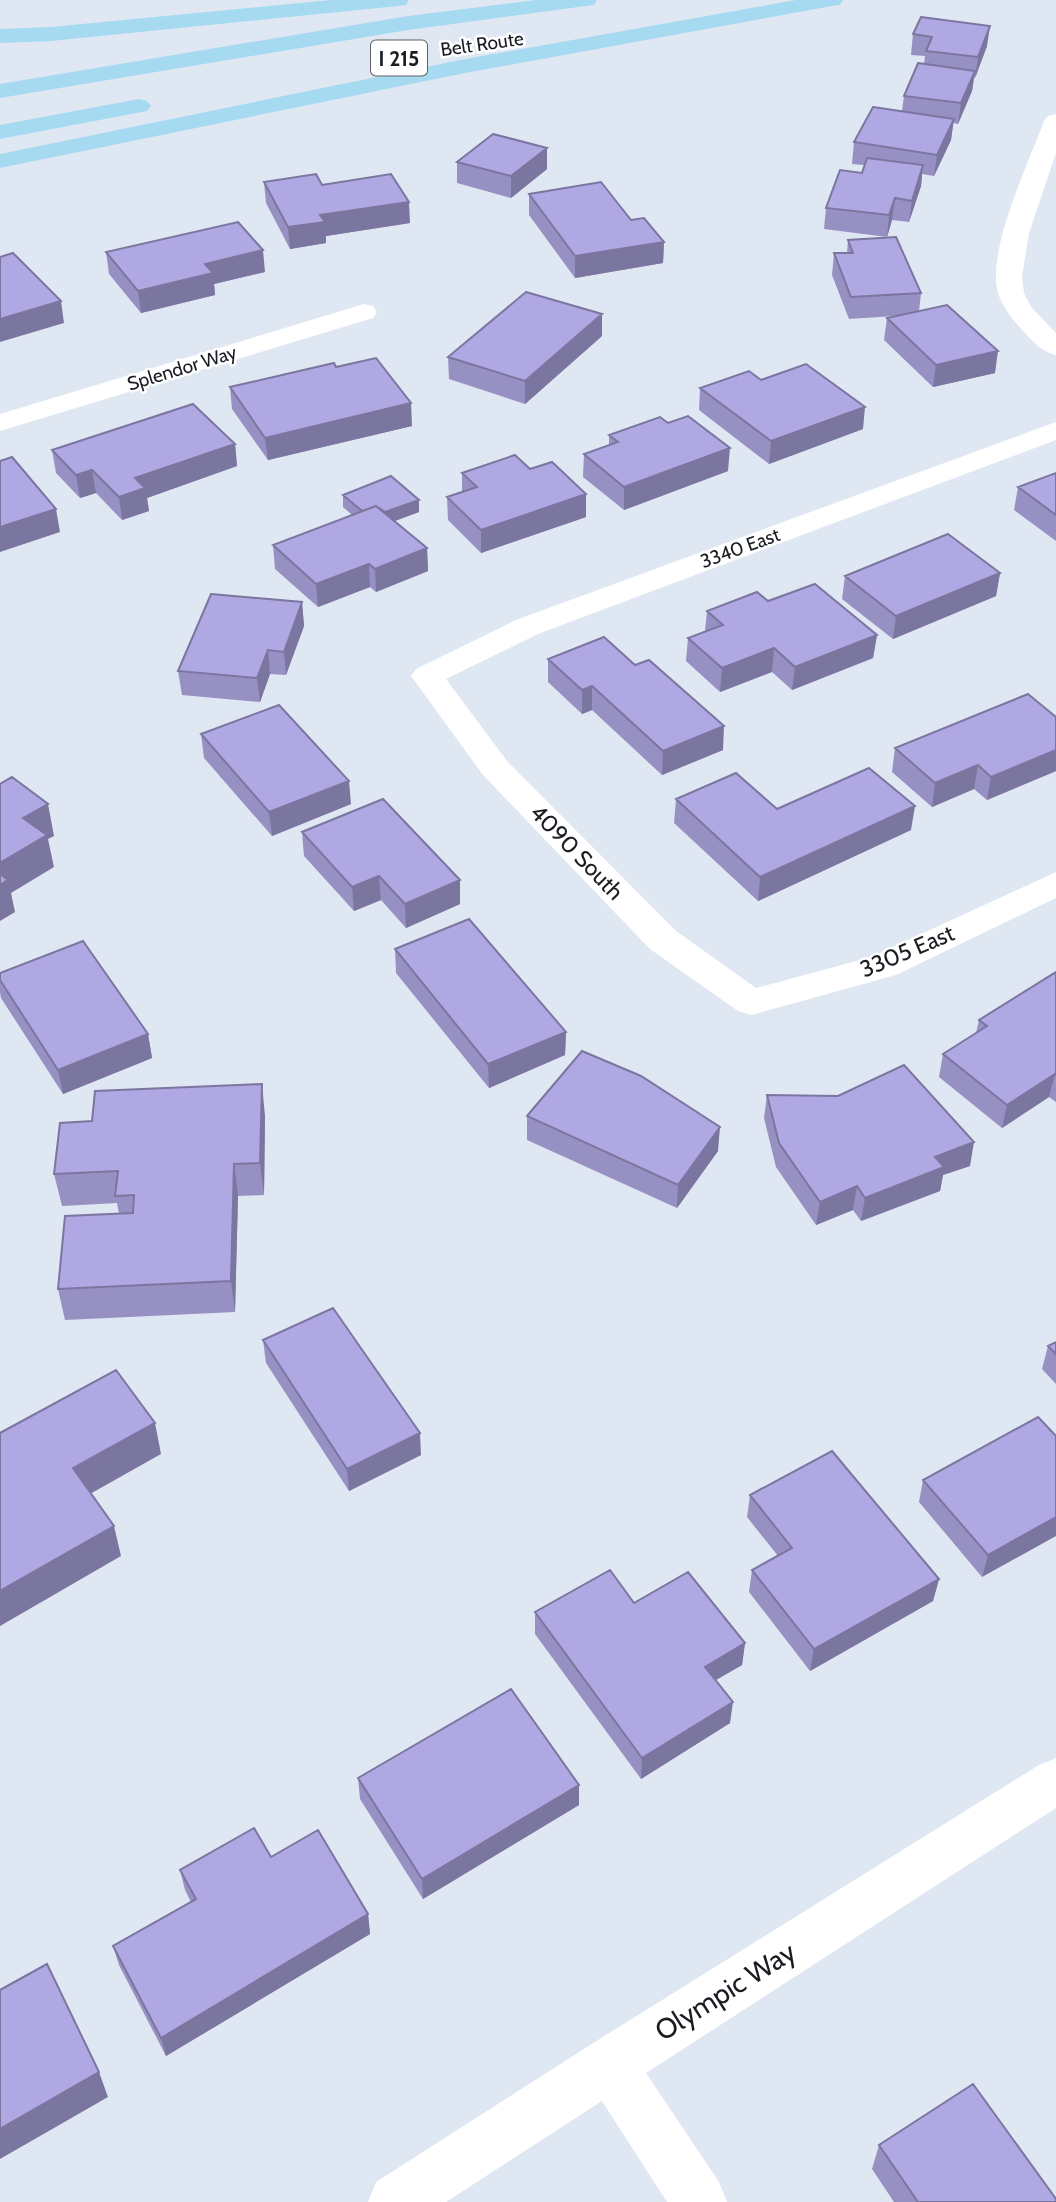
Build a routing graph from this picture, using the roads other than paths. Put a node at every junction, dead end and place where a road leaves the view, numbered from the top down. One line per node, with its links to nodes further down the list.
1 (398, 0): 5 (highway)
2 (586, 0): 7 (highway, Belt Route / I 215)
3 (802, 0): 6 (highway, Belt Route / I 215)
4 (832, 0): 11 (highway)
5 (0, 36)
6 (348, 68)
7 (0, 91)
8 (160, 102): 10 (highway)
9 (1056, 121): 13 (street)
10 (0, 132)
11 (0, 161)
12 (363, 312): 14 (street, Splendor Way)
13 (1056, 347)
14 (0, 423)
15 (1056, 430): 16 (street, 3340 East)
16 (427, 676): 18 (street, 4090 South)
17 (1056, 884): 18 (street, 3305 East)
18 (751, 1002)
19 (1056, 1781): 20 (street, Olympic Way)
20 (609, 2064): 21 (street, Olympic Way); 22 (street)
21 (396, 2202)
22 (699, 2202)

